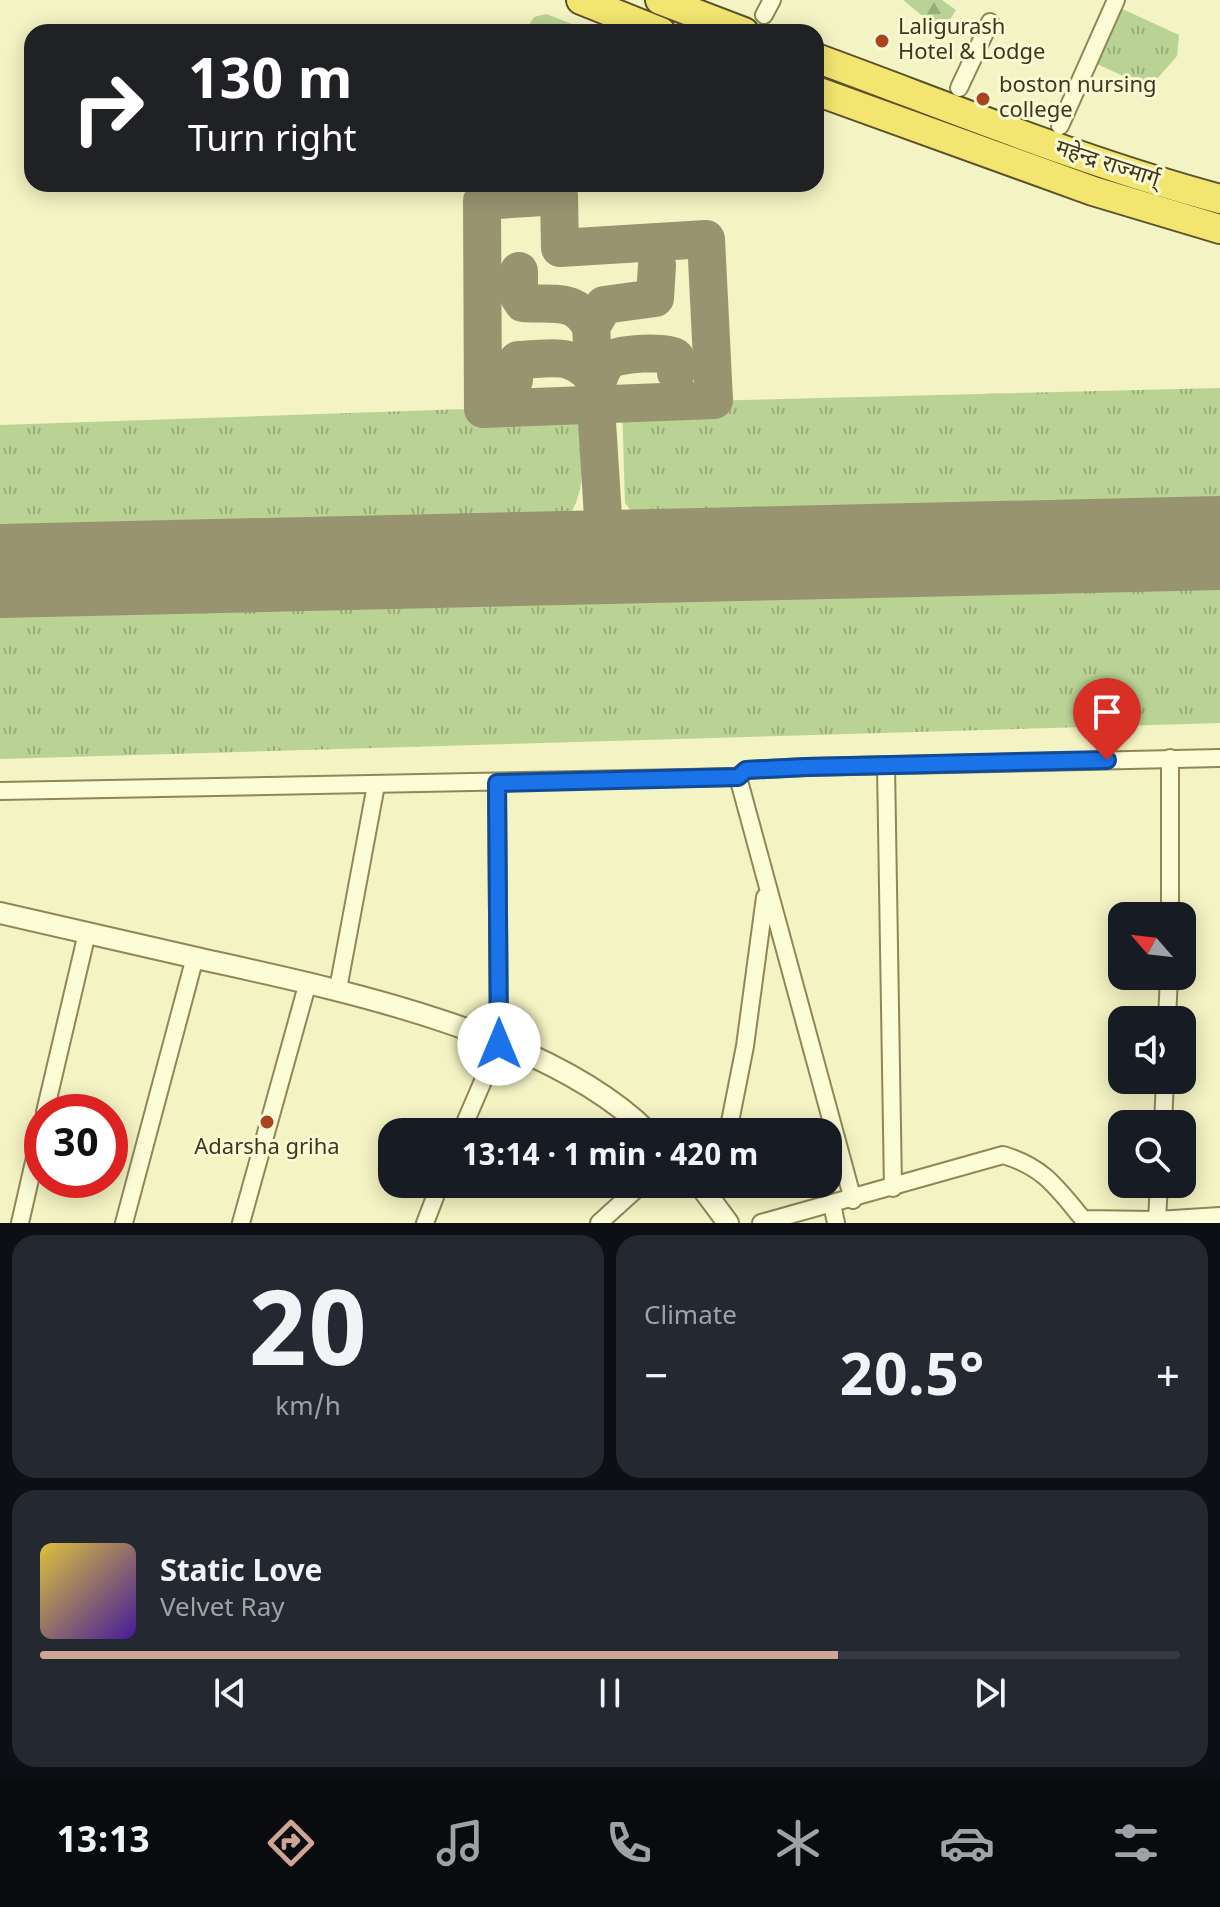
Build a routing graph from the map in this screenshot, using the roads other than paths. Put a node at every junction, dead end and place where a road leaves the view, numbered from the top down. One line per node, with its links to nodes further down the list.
1 (581, 0): 6 (highway)
2 (660, 0): 4 (highway)
3 (1116, 0): 10 (street)
4 (760, 16)
5 (990, 22): 8 (street)
6 (641, 24)
7 (824, 61): 11 (highway, महेन्द्र राज्मार्ग्)
8 (959, 88)
9 (824, 94): 12 (highway, महेन्द्र राज्मार्ग्)
10 (1060, 126)
11 (1220, 199)
12 (1220, 229)
13 (1170, 758): 14 (street); 15 (street); 21 (street)
14 (1220, 758)
15 (886, 766): 16 (street); 32 (street)
16 (738, 777): 17 (street); 20 (street)
17 (497, 783): 18 (street); 27 (street)
18 (376, 785): 19 (street); 26 (street)
19 (0, 791)
20 (767, 888): 31 (street); 38 (street)
21 (1170, 902)
22 (0, 913): 23 (street)
23 (87, 933): 24 (street); 28 (street)
24 (195, 957): 25 (street); 44 (street)
25 (308, 982): 26 (street); 45 (street)
26 (338, 989): 27 (street)
27 (499, 1044): 29 (street); 30 (street)
28 (49, 1094)
29 (467, 1118)
30 (631, 1118)
31 (731, 1118)
32 (893, 1188): 38 (street); 42 (street)
33 (26, 1198): 43 (street)
34 (435, 1198): 46 (street)
35 (627, 1198): 47 (street)
36 (718, 1198): 48 (street)
37 (1158, 1198): 41 (street)
38 (853, 1200): 39 (street)
39 (832, 1204): 49 (street); 50 (street)
40 (1220, 1216): 41 (street)
41 (1157, 1220): 42 (street)
42 (1081, 1221)
43 (20, 1223)
44 (124, 1223)
45 (241, 1223)
46 (425, 1223)
47 (599, 1223)
48 (728, 1223)
49 (761, 1223)
50 (836, 1223)

